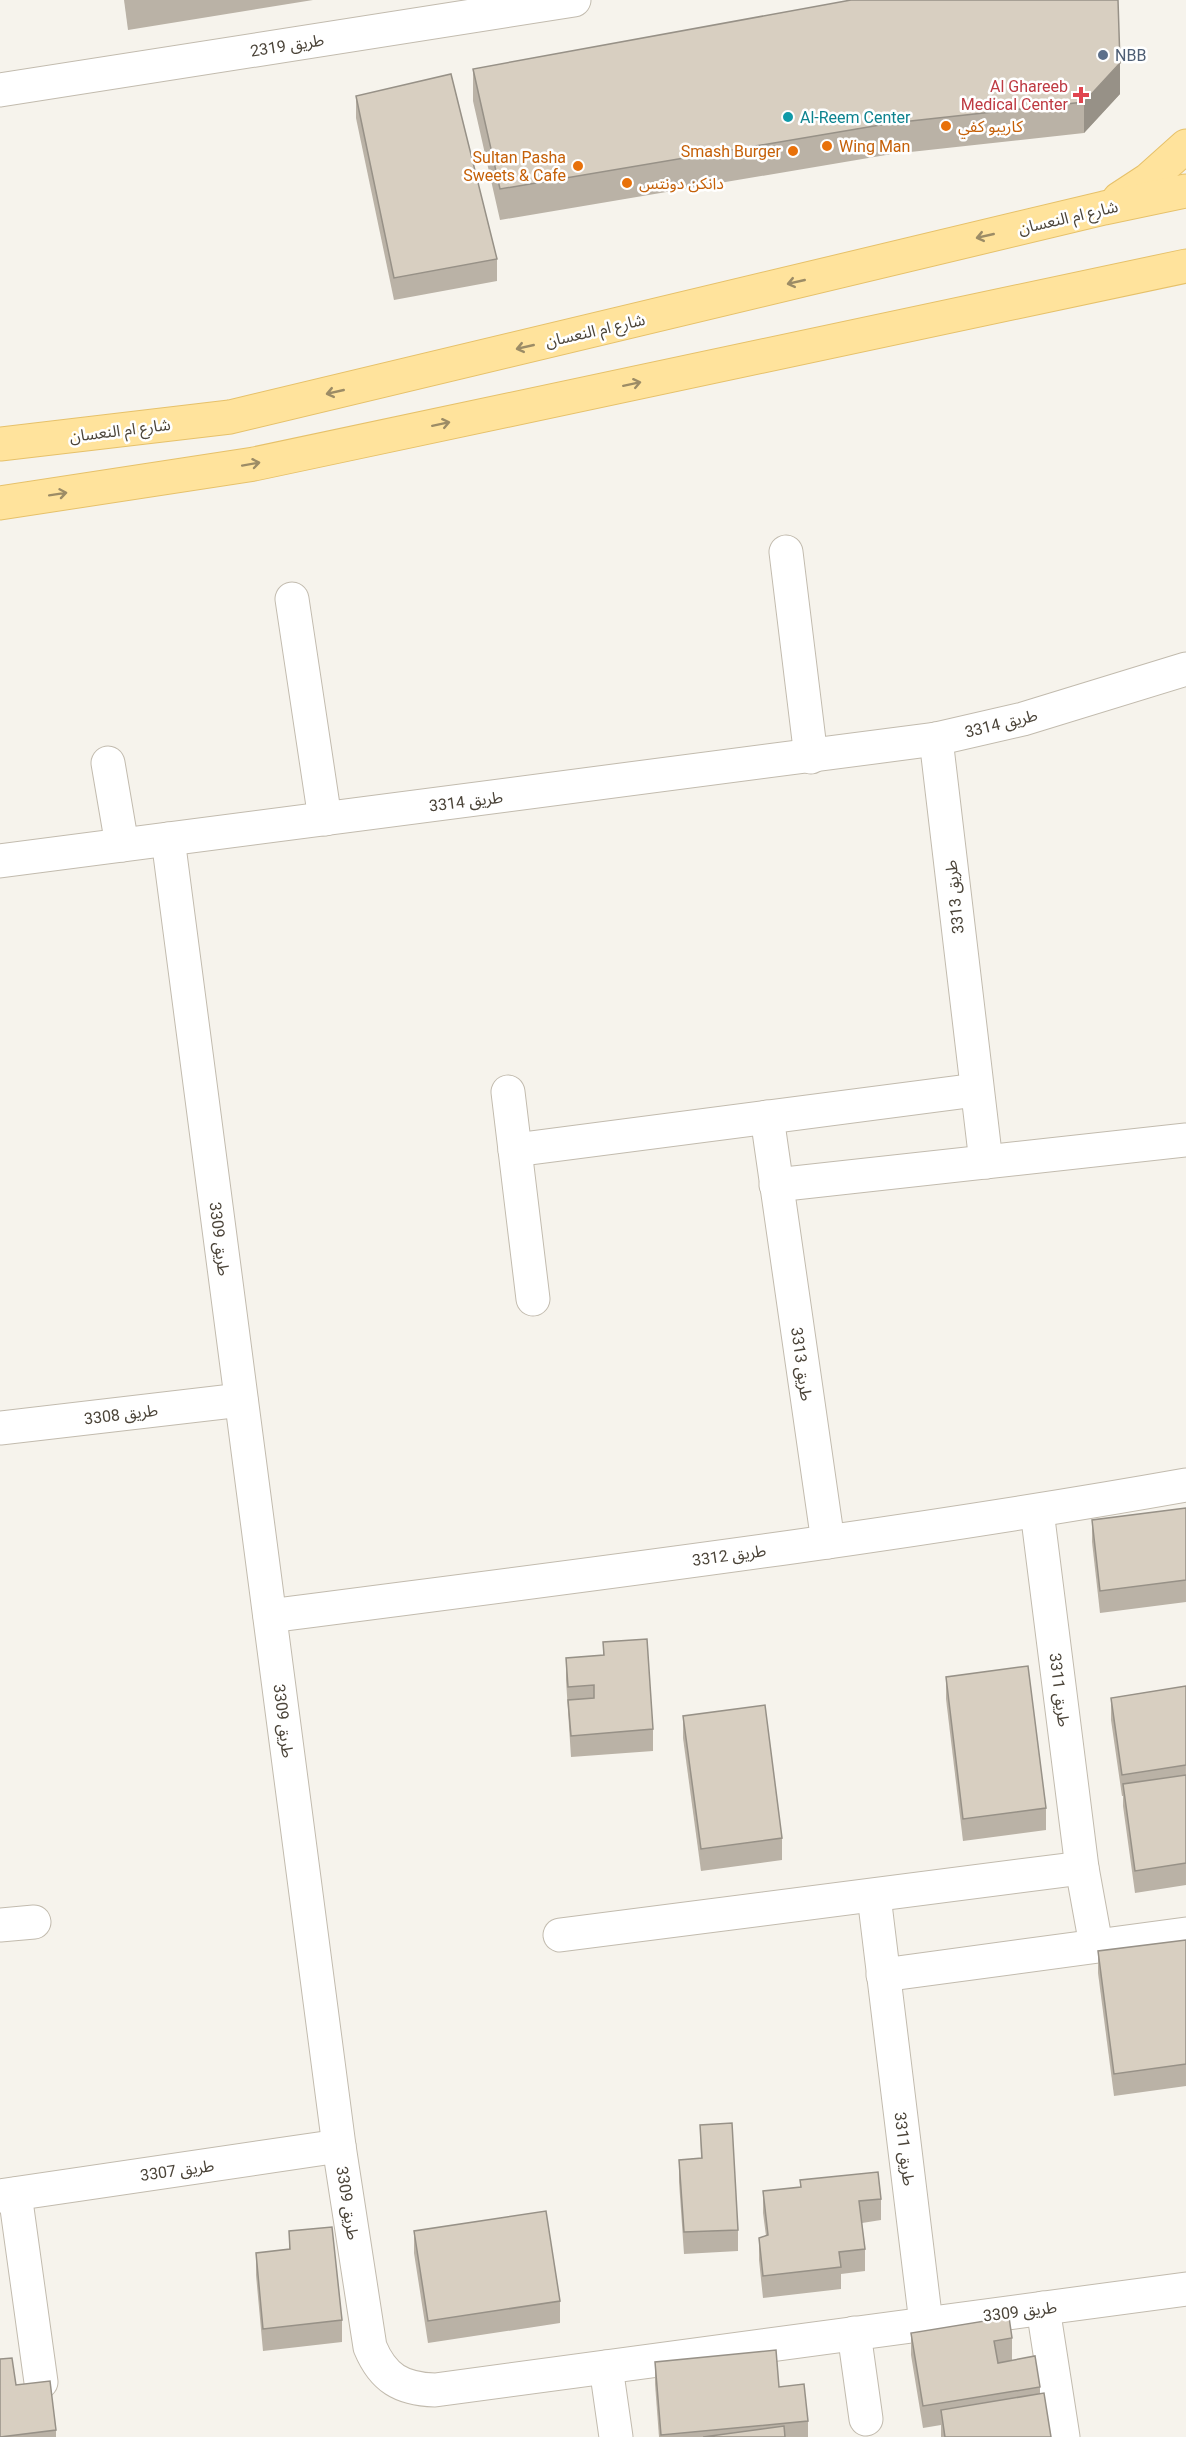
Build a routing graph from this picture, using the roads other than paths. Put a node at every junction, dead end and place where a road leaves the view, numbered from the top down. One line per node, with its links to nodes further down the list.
1 (574, 0): 2 (street, طريق 2319)
2 (0, 90)
3 (1186, 146): 5 (main road)
4 (1186, 191): 5 (main road, شارع ام النعسان)
5 (1104, 208): 7 (main road, شارع ام النعسان, one-way to 7)
6 (1186, 266): 8 (main road, one-way to 6)
7 (0, 444)
8 (0, 502)
9 (786, 552): 13 (street)
10 (292, 599): 15 (street)
11 (1186, 669): 12 (street, طريق 3314)
12 (936, 739): 13 (street, طريق 3314); 19 (street, طريق 3313)
13 (811, 757): 15 (street, طريق 3314)
14 (108, 763): 17 (street)
15 (325, 819): 16 (street, طريق 3314)
16 (168, 839): 17 (street, طريق 3314); 27 (street, طريق 3309)
17 (122, 845): 18 (street, طريق 3314)
18 (0, 861)
19 (976, 1090): 21 (street); 24 (street, طريق 3313)
20 (508, 1092): 23 (street)
21 (767, 1117): 23 (street); 25 (street, طريق 3313)
22 (1186, 1140): 24 (street)
23 (515, 1150): 26 (street)
24 (986, 1162): 25 (street)
25 (776, 1185): 31 (street, طريق 3313)
26 (532, 1299)
27 (241, 1400): 28 (street, طريق 3308); 32 (street, طريق 3309)
28 (0, 1428)
29 (1186, 1485): 30 (street, طريق 3312)
30 (1037, 1511): 31 (street, طريق 3312); 33 (street, طريق 3311)
31 (828, 1542): 32 (street, طريق 3312)
32 (270, 1616): 41 (street, طريق 3309)
33 (1082, 1868): 34 (street); 39 (street, طريق 3311)
34 (874, 1896): 38 (street); 40 (street, طريق 3311)
35 (34, 1922): 36 (street)
36 (0, 1925)
37 (1186, 1934): 39 (street)
38 (560, 1935)
39 (1096, 1945): 40 (street)
40 (883, 1976): 45 (street, طريق 3311)
41 (339, 2146): 42 (street, طريق 3307); 47 (street, طريق 3309)
42 (7, 2195): 48 (street, طريق 3307)
43 (1186, 2289): 44 (street, طريق 3309)
44 (1043, 2308): 45 (street, طريق 3309); 51 (street)
45 (926, 2323): 46 (street, طريق 3309)
46 (854, 2333): 47 (street, طريق 3309); 49 (street)
47 (606, 2367): 50 (street)
48 (41, 2382)
49 (866, 2419)
50 (616, 2437)
51 (1063, 2437)

